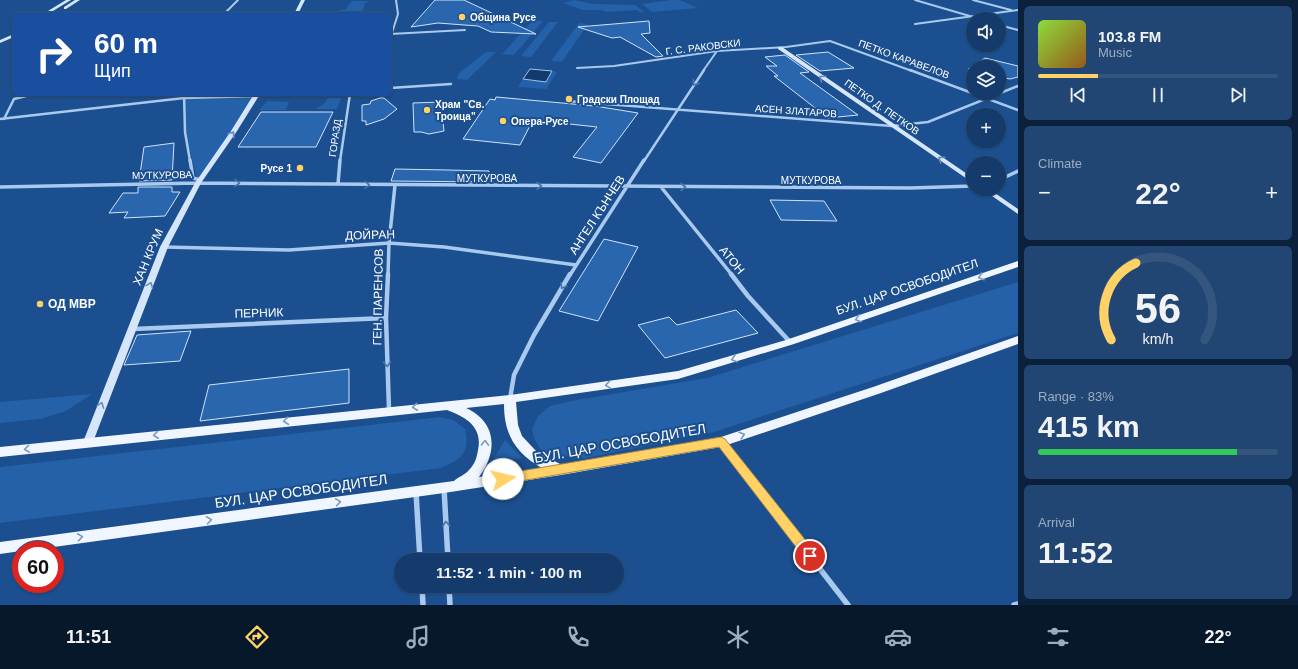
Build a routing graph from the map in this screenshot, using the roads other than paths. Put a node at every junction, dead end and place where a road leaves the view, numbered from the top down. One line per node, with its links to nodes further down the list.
1 (69, 0): 10 (main road)
2 (78, 0): 11 (main road)
3 (238, 0): 12 (street)
4 (304, 0): 13 (main road)
5 (396, 0): 22 (street)
6 (915, 0): 15 (street)
7 (973, 0): 8 (street)
8 (1014, 10): 9 (street); 14 (street)
9 (1018, 10)
10 (48, 12)
11 (57, 12)
12 (226, 12)
13 (297, 12)
14 (1000, 12)
15 (966, 14)
16 (966, 17): 17 (street)
17 (916, 24)
18 (1006, 27): 21 (street)
19 (12, 30): 24 (main road)
20 (465, 30): 23 (street)
21 (1018, 30)
22 (392, 31)
23 (392, 34)
24 (0, 36)
25 (12, 36): 27 (main road)
26 (830, 41): 28 (street, Г. С. РАКОВСКИ); 34 (street, ПЕТКО КАРАВЕЛОВ)
27 (0, 42)
28 (780, 48): 29 (street, Г. С. РАКОВСКИ); 47 (main road, ПЕТКО Д. ПЕТКОВ, one-way to 28)
29 (717, 51): 30 (street, Г. С. РАКОВСКИ); 43 (street, АНГЕЛ КЪНЧЕВ, one-way to 43)
30 (577, 68)
31 (451, 84): 33 (street)
32 (1018, 86): 35 (street, АСЕН ЗЛАТАРОВ)
33 (392, 88)
34 (966, 91)
35 (1006, 91)
36 (26, 96): 46 (street)
37 (184, 96): 46 (street); 51 (street)
38 (255, 96): 51 (main road, ХАН КРУМ, one-way to 38)
39 (350, 96): 52 (street, ГОРАЗД)
40 (985, 100): 47 (street, АСЕН ЗЛАТАРОВ)
41 (991, 100): 44 (street, ПЕТКО КАРАВЕЛОВ)
42 (567, 101): 43 (street, АСЕН ЗЛАТАРОВ)
43 (677, 110): 47 (street, АСЕН ЗЛАТАРОВ); 56 (street, АНГЕЛ КЪНЧЕВ)
44 (1018, 110)
45 (0, 119): 46 (street)
46 (4, 119)
47 (892, 126): 49 (main road, ПЕТКО Д. ПЕТКОВ, one-way to 47)
48 (1018, 171): 50 (street)
49 (966, 176)
50 (1006, 177)
51 (199, 181): 52 (street, МУТКУРОВА, one-way to 52); 55 (street, МУТКУРОВА); 61 (main road, ХАН КРУМ)
52 (338, 184): 53 (street, МУТКУРОВА, one-way to 53)
53 (395, 185): 56 (street, МУТКУРОВА, one-way to 56); 60 (street, ГЕН. ПАРЕНСОВ)
54 (966, 186): 57 (street, МУТКУРОВА, one-way to 54)
55 (0, 187)
56 (628, 187): 57 (street, МУТКУРОВА); 63 (street, АНГЕЛ КЪНЧЕВ)
57 (661, 187): 67 (street, АТОН)
58 (995, 196): 59 (main road)
59 (1018, 212)
60 (389, 243): 61 (street, ДОЙРАН); 63 (street, ДОЙРАН); 64 (street, ГЕН. ПАРЕНСОВ)
61 (164, 247): 65 (main road, ХАН КРУМ, one-way to 61)
62 (1018, 264): 67 (main road, БУЛ. ЦАР ОСВОБОДИТЕЛ, one-way to 67)
63 (576, 265): 68 (street, АНГЕЛ КЪНЧЕВ, one-way to 68)
64 (386, 318): 65 (street, ПЕРНИК); 70 (street, ГЕН. ПАРЕНСОВ, one-way to 70)
65 (132, 329): 71 (main road, ХАН КРУМ, one-way to 65)
66 (1018, 340): 72 (main road, БУЛ. ЦАР ОСВОБОДИТЕЛ, one-way to 66)
67 (790, 342): 68 (main road, БУЛ. ЦАР ОСВОБОДИТЕЛ, one-way to 68)
68 (510, 398): 69 (main road, БУЛ. ЦАР ОСВОБОДИТЕЛ); 74 (main road)
69 (443, 404): 70 (main road, БУЛ. ЦАР ОСВОБОДИТЕЛ, one-way to 70); 75 (main road, one-way to 69)
70 (389, 410): 71 (main road, БУЛ. ЦАР ОСВОБОДИТЕЛ, one-way to 71)
71 (88, 442): 73 (main road, БУЛ. ЦАР ОСВОБОДИТЕЛ, one-way to 73)
72 (721, 442): 74 (main road, БУЛ. ЦАР ОСВОБОДИТЕЛ); 85 (street)
73 (0, 452)
74 (561, 470): 75 (main road, БУЛ. ЦАР ОСВОБОДИТЕЛ)
75 (444, 488): 76 (main road, БУЛ. ЦАР ОСВОБОДИТЕЛ); 79 (street, one-way to 75)
76 (416, 492): 77 (main road, БУЛ. ЦАР ОСВОБОДИТЕЛ, one-way to 76); 78 (street)
77 (0, 548)
78 (420, 553)
79 (448, 553)
80 (422, 593): 83 (street)
81 (449, 593): 84 (street)
82 (1018, 604): 86 (street)
83 (423, 605)
84 (450, 605)
85 (848, 605)
86 (1014, 605)

